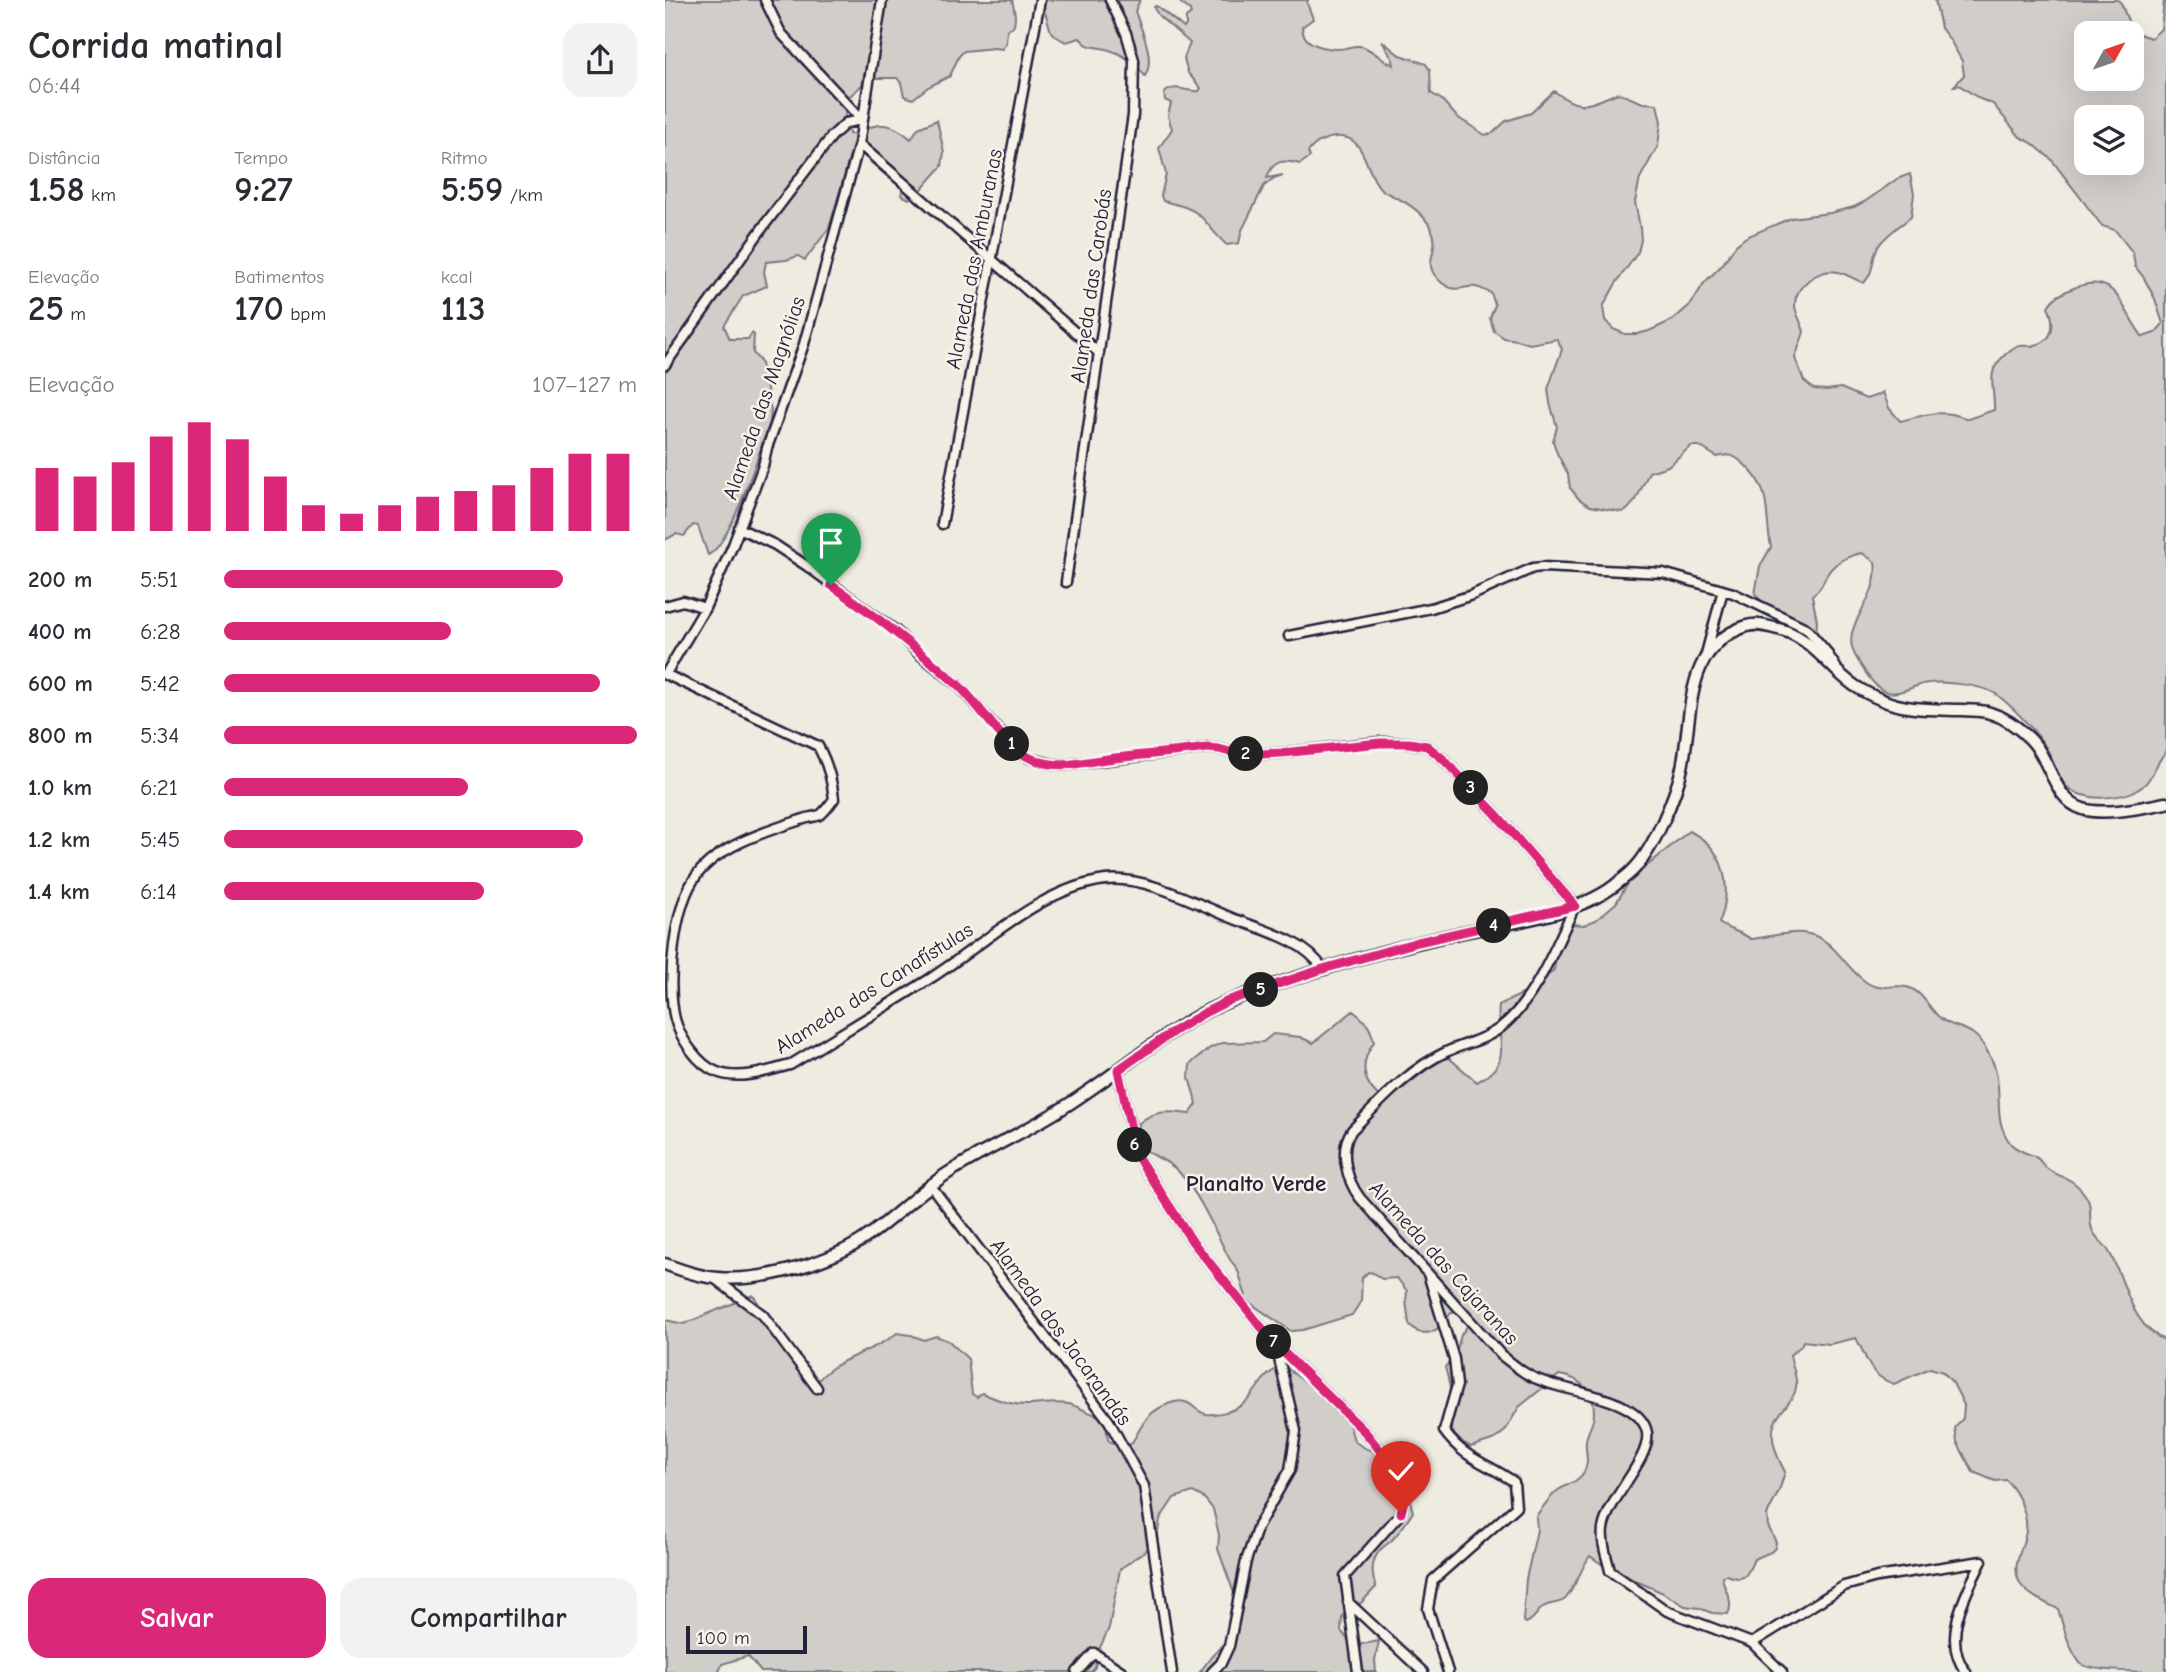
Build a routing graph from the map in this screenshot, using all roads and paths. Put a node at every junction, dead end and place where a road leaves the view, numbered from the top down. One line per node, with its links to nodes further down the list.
1 (765, 0): 5 (street)
2 (883, 0): 5 (street, Alameda das Magnólias)
3 (1040, 0): 7 (street, Alameda das Amburanas)
4 (1109, 0): 8 (street, Alameda das Carobás)
5 (862, 120): 6 (street, Alameda das Magnólias); 9 (street)
6 (859, 144): 7 (street); 11 (street, Alameda das Magnólias)
7 (992, 260): 8 (street); 10 (street, Alameda das Amburanas)
8 (1099, 353): 12 (street, Alameda das Carobás)
9 (665, 365)
10 (943, 524)
11 (739, 528): 15 (street, Alameda das Magnólias); 21 (street)
12 (1066, 582)
13 (1723, 590): 16 (street); 17 (street); 18 (street)
14 (665, 606): 15 (street)
15 (705, 608): 19 (street, Alameda das Magnólias)
16 (1289, 636)
17 (1705, 657): 18 (street); 21 (street)
18 (1840, 672): 20 (street)
19 (665, 675): 22 (street, Alameda das Canafístulas)
20 (2166, 803)
21 (1575, 906): 22 (street); 26 (street, Alameda das Cajaranas)
22 (1323, 969): 23 (street)
23 (1118, 1070): 24 (street); 28 (street)
24 (931, 1186): 27 (street); 34 (street, Alameda dos Jacarandás)
25 (665, 1264): 27 (street)
26 (1427, 1271): 31 (street, Alameda das Cajaranas); 38 (street)
27 (714, 1278): 29 (street)
28 (1275, 1344): 30 (street); 35 (street)
29 (817, 1388)
30 (1348, 1602): 36 (street); 37 (street)
31 (1752, 1643): 39 (street); 40 (street)
32 (1077, 1672): 33 (street)
33 (1123, 1672)
34 (1172, 1672)
35 (1212, 1672)
36 (1359, 1672)
37 (1423, 1672)
38 (1448, 1672)
39 (1782, 1672)
40 (1966, 1672)

